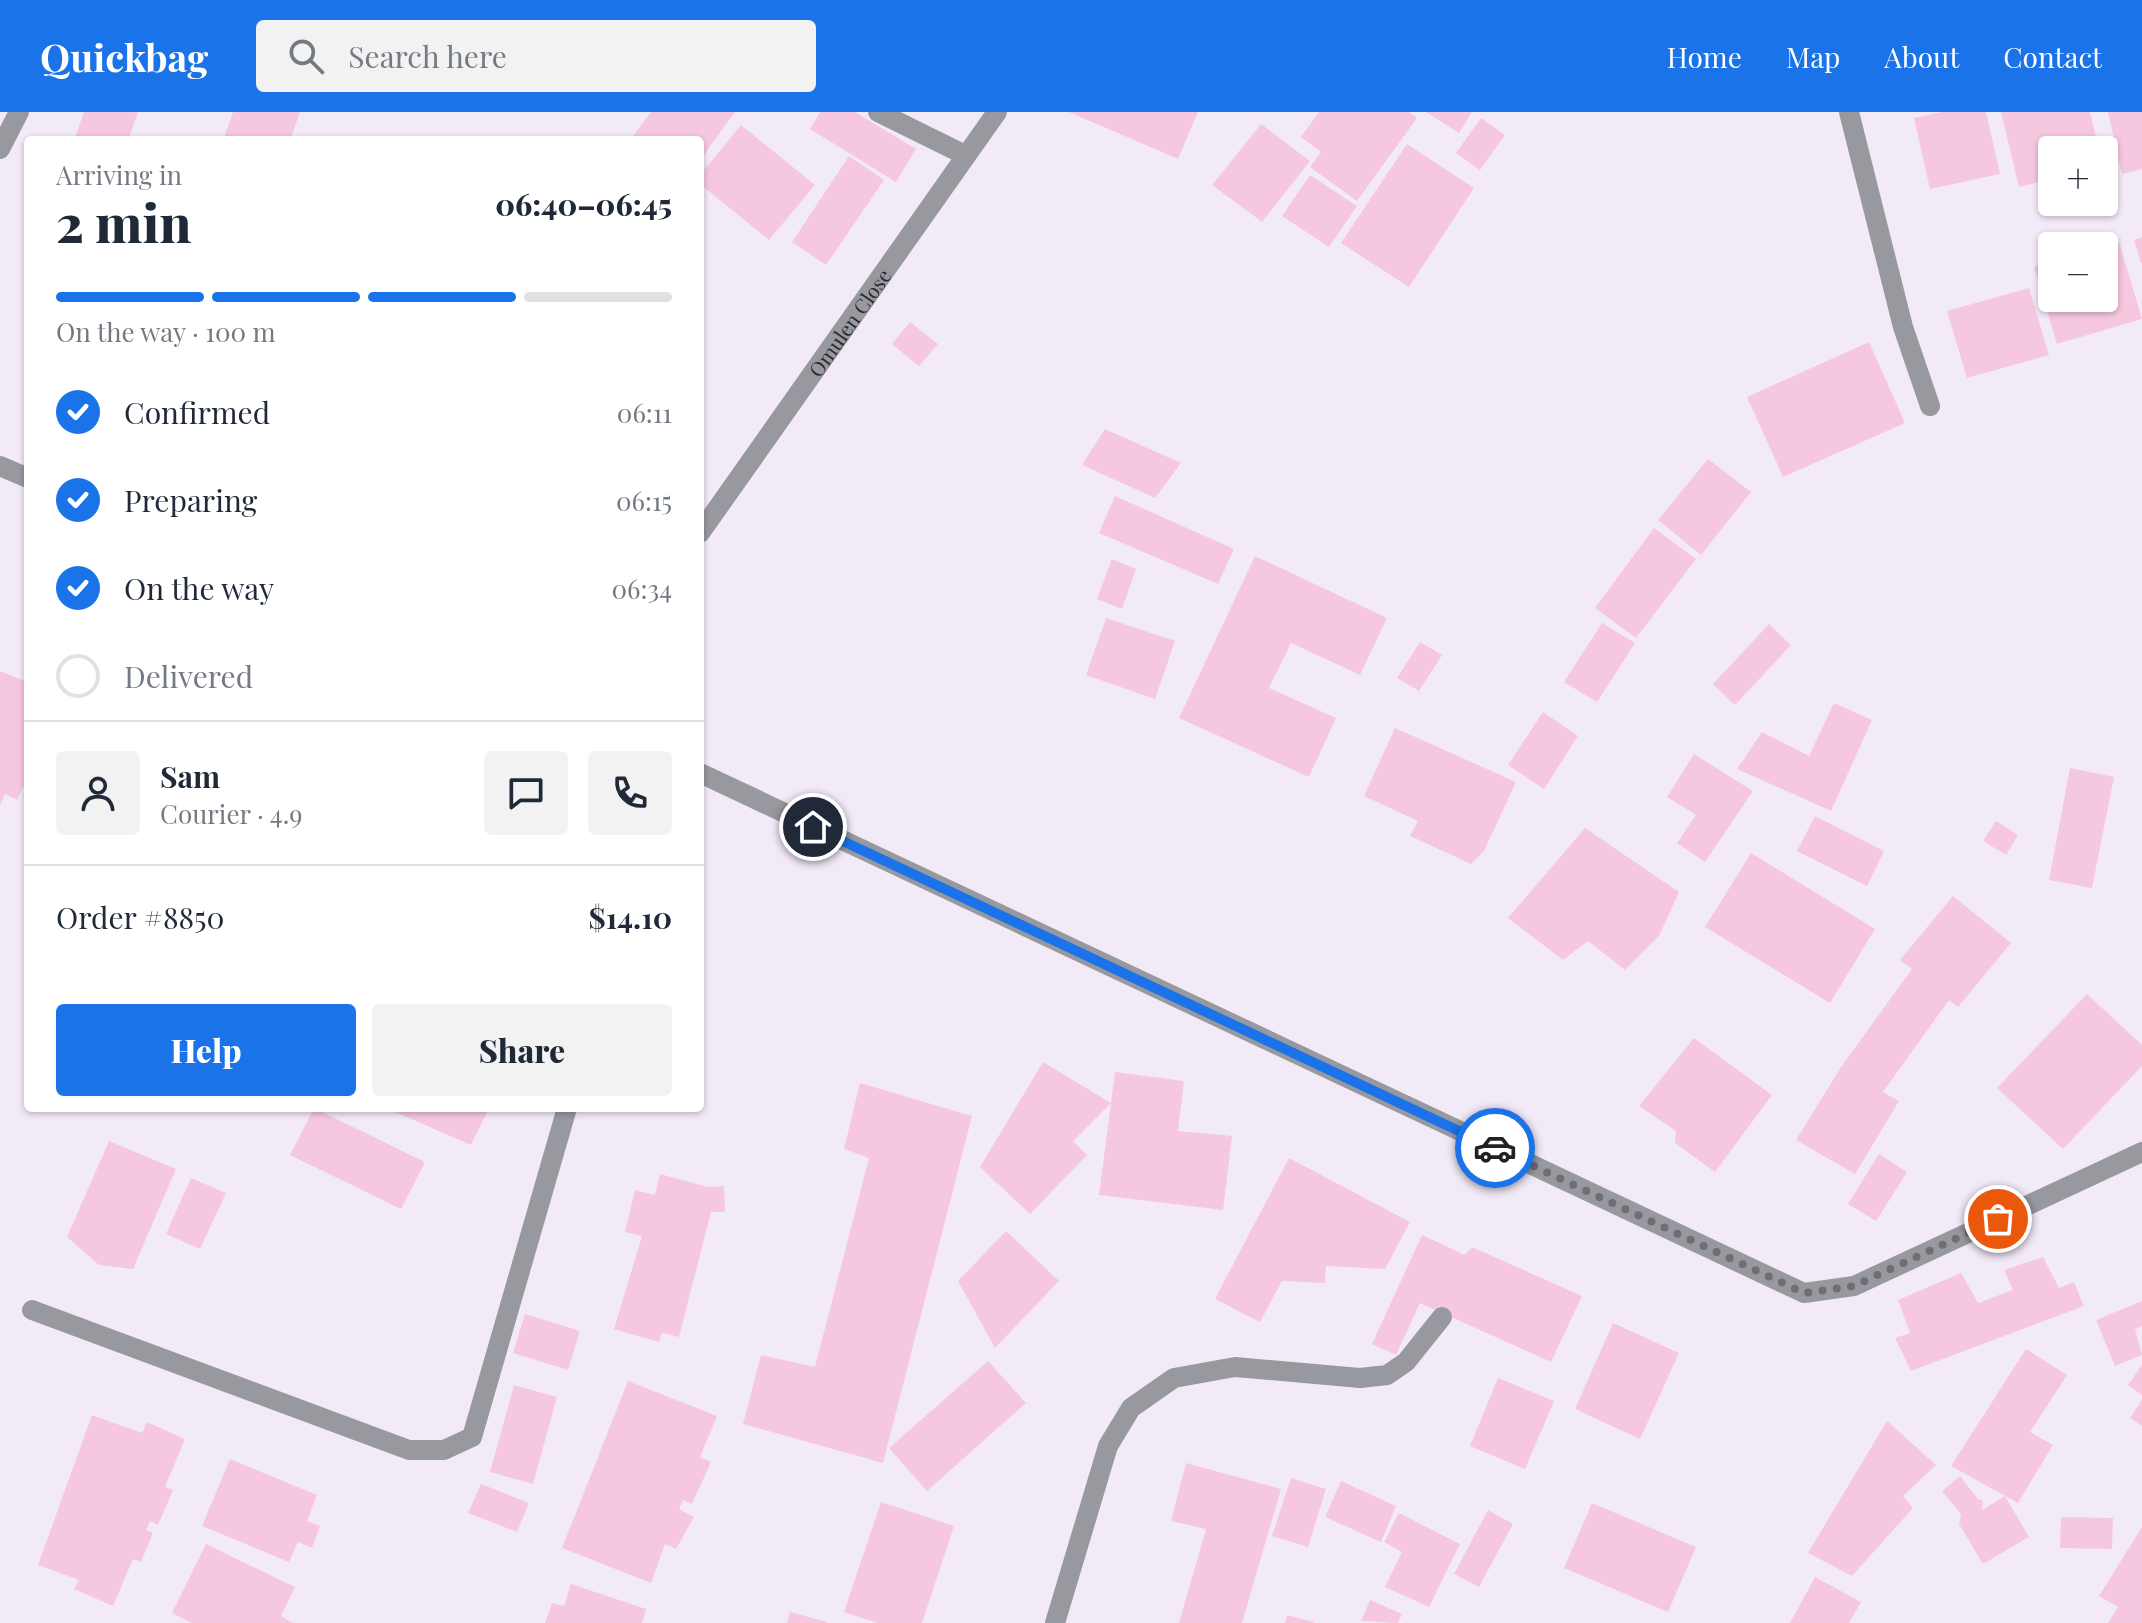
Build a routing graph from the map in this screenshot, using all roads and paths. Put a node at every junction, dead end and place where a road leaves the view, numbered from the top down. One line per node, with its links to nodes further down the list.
1 (19, 112): 5 (street)
2 (878, 112): 6 (street)
3 (997, 112): 6 (street, Omulen Close)
4 (1849, 112): 7 (street)
5 (0, 149)
6 (965, 155): 10 (street, Omulen Close)
7 (1930, 406)
8 (0, 466): 9 (street)
9 (24, 476)
10 (704, 527)
11 (704, 775): 13 (street)
12 (566, 1112): 14 (street)
13 (2142, 1152)
14 (32, 1310)
15 (1442, 1317): 16 (street)
16 (1055, 1623)

